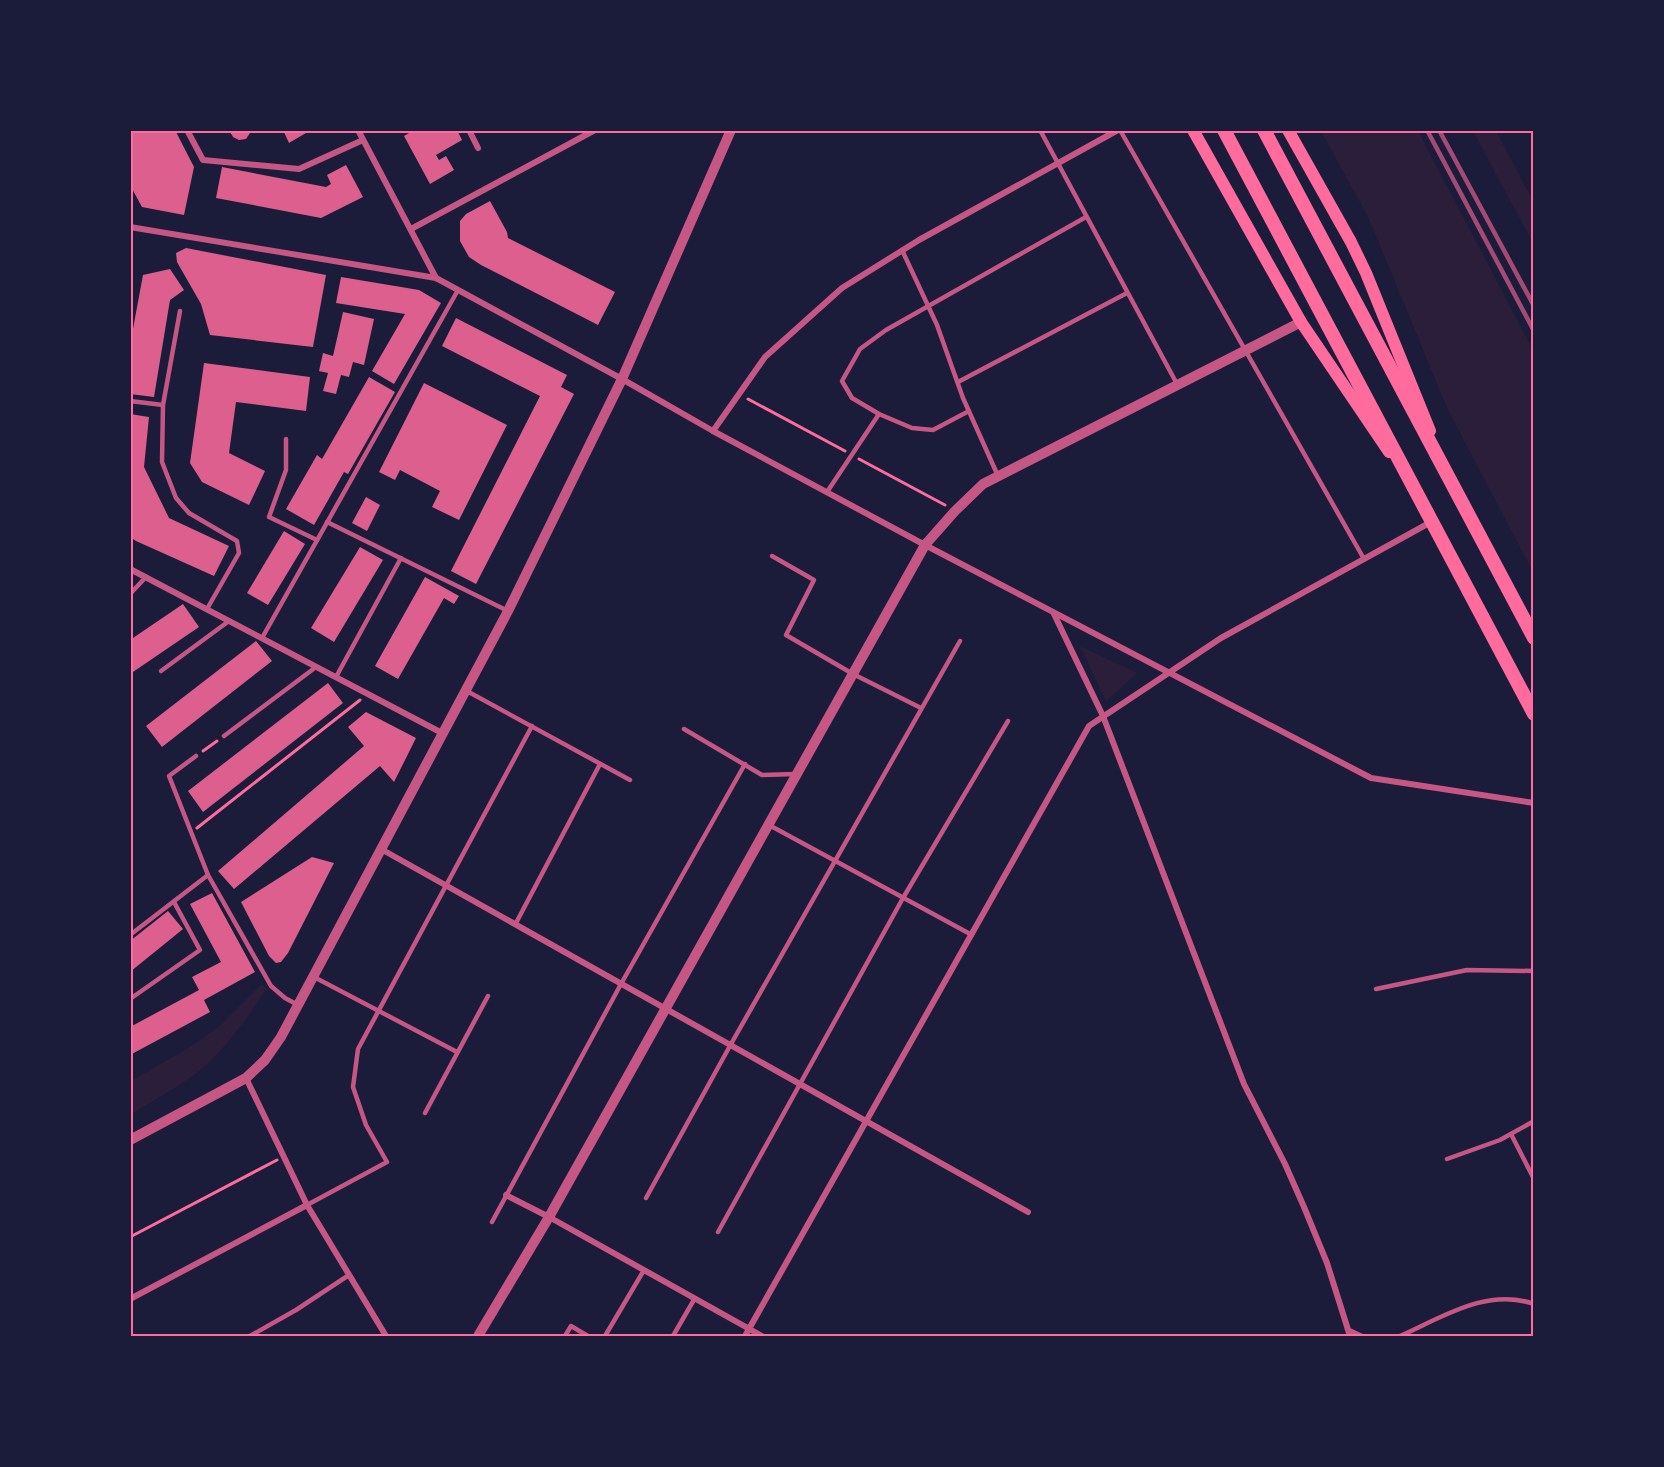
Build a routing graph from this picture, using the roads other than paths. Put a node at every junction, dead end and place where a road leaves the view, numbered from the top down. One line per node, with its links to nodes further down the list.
1 (187, 130): 12 (street)
2 (358, 130): 12 (street)
3 (469, 130): 13 (street)
4 (595, 130): 17 (street)
5 (731, 130): 26 (street)
6 (1040, 130): 14 (lane)
7 (1119, 130): 14 (street); 25 (lane)
8 (1192, 130): 24 (main road)
9 (1224, 130): 37 (highway)
10 (1288, 130): 36 (main road)
11 (1266, 133): 36 (highway)
12 (363, 140): 17 (street)
13 (478, 148)
14 (1057, 164): 15 (lane); 18 (street)
15 (1086, 217): 21 (lane); 22 (lane)
16 (130, 227): 19 (street)
17 (411, 229): 19 (street)
18 (902, 250): 22 (lane); 33 (street)
19 (436, 278): 20 (street)
20 (458, 290): 26 (street); 39 (lane)
21 (1127, 293): 27 (lane); 28 (lane)
22 (928, 305): 27 (lane); 32 (lane)
23 (180, 311): 30 (lane)
24 (1301, 322): 25 (street); 37 (main road)
25 (1245, 351): 28 (street); 45 (lane)
26 (622, 379): 33 (street); 50 (street)
27 (958, 382): 31 (lane)
28 (1178, 384): 35 (street)
29 (130, 401): 30 (lane)
30 (163, 405): 49 (lane)
31 (969, 411): 32 (lane); 35 (lane)
32 (879, 414): 38 (lane)
33 (713, 431): 38 (street)
34 (286, 440): 41 (lane)
35 (998, 476): 42 (street)
36 (1450, 480): 54 (highway)
37 (1414, 489): 40 (highway)
38 (827, 492): 42 (street)
39 (327, 522): 41 (lane); 44 (lane)
40 (1431, 522): 45 (street); 63 (highway)
41 (317, 540): 53 (lane)
42 (925, 545): 51 (street); 59 (street)
43 (772, 556): 59 (lane)
44 (400, 558): 50 (lane); 60 (lane)
45 (1364, 559): 58 (street)
46 (130, 569): 47 (street)
47 (146, 577): 48 (lane); 49 (street)
48 (130, 594)
49 (207, 609): 52 (street)
50 (508, 612): 61 (street)
51 (1054, 613): 58 (street); 64 (street)
52 (229, 621): 53 (street); 57 (lane)
53 (262, 638): 56 (street)
54 (1533, 638)
55 (960, 641): 62 (lane)
56 (316, 667): 60 (street); 69 (lane)
57 (161, 671)
58 (1171, 672): 64 (street); 75 (street)
59 (853, 674): 62 (lane); 73 (street)
60 (336, 677): 68 (street)
61 (465, 690): 66 (lane); 68 (street)
62 (921, 708): 78 (lane)
63 (1533, 714)
64 (1102, 716): 85 (street); 119 (street)
65 (1008, 721): 81 (lane)
66 (532, 726): 71 (lane); 80 (lane)
67 (684, 729): 72 (lane)
68 (442, 733): 77 (street)
69 (224, 736)
70 (196, 756): 79 (lane)
71 (600, 764): 74 (lane); 83 (lane)
72 (745, 764): 73 (lane); 88 (lane)
73 (796, 774): 76 (street)
74 (630, 780)
75 (1533, 803)
76 (769, 825): 78 (lane); 93 (street)
77 (381, 849): 80 (street); 87 (street)
78 (835, 861): 81 (lane); 95 (lane)
79 (208, 875): 82 (lane); 92 (lane)
80 (446, 884): 83 (street); 94 (lane)
81 (903, 898): 85 (lane); 98 (lane)
82 (174, 902): 84 (lane); 91 (lane)
83 (516, 923): 88 (street)
84 (130, 935)
85 (972, 935): 100 (street)
86 (1533, 971): 89 (lane)
87 (313, 976): 92 (street); 94 (lane)
88 (621, 984): 93 (street); 106 (lane)
89 (1376, 989)
90 (488, 996): 96 (lane)
91 (130, 999)
92 (298, 1005): 97 (street)
93 (666, 1008): 95 (street); 110 (street)
94 (378, 1010): 96 (lane); 108 (lane)
95 (731, 1044): 98 (street); 107 (lane)
96 (458, 1052): 99 (lane)
97 (246, 1078): 103 (street); 108 (street)
98 (800, 1082): 100 (street); 112 (lane)
99 (425, 1113)
100 (868, 1120): 109 (street); 118 (street)
101 (1533, 1121): 102 (lane)
102 (1511, 1134): 104 (lane); 105 (lane)
103 (130, 1140)
104 (1447, 1159)
105 (1533, 1179)
106 (506, 1196): 110 (street); 111 (lane)
107 (646, 1198)
108 (307, 1206): 114 (street); 115 (street)
109 (1028, 1212)
110 (549, 1217): 113 (street); 122 (street)
111 (492, 1222)
112 (718, 1232)
113 (644, 1270): 116 (street); 125 (lane)
114 (349, 1275): 120 (lane); 121 (street)
115 (130, 1299)
116 (695, 1299): 118 (street); 126 (lane)
117 (1533, 1304): 131 (lane)
118 (749, 1329): 127 (street); 128 (street)
119 (1347, 1329): 129 (street); 130 (lane)
120 (250, 1336)
121 (384, 1336)
122 (478, 1336)
123 (565, 1336): 124 (lane)
124 (588, 1336)
125 (605, 1336)
126 (674, 1336)
127 (745, 1336)
128 (762, 1336)
129 (1350, 1336)
130 (1362, 1336)
131 (1400, 1336)

